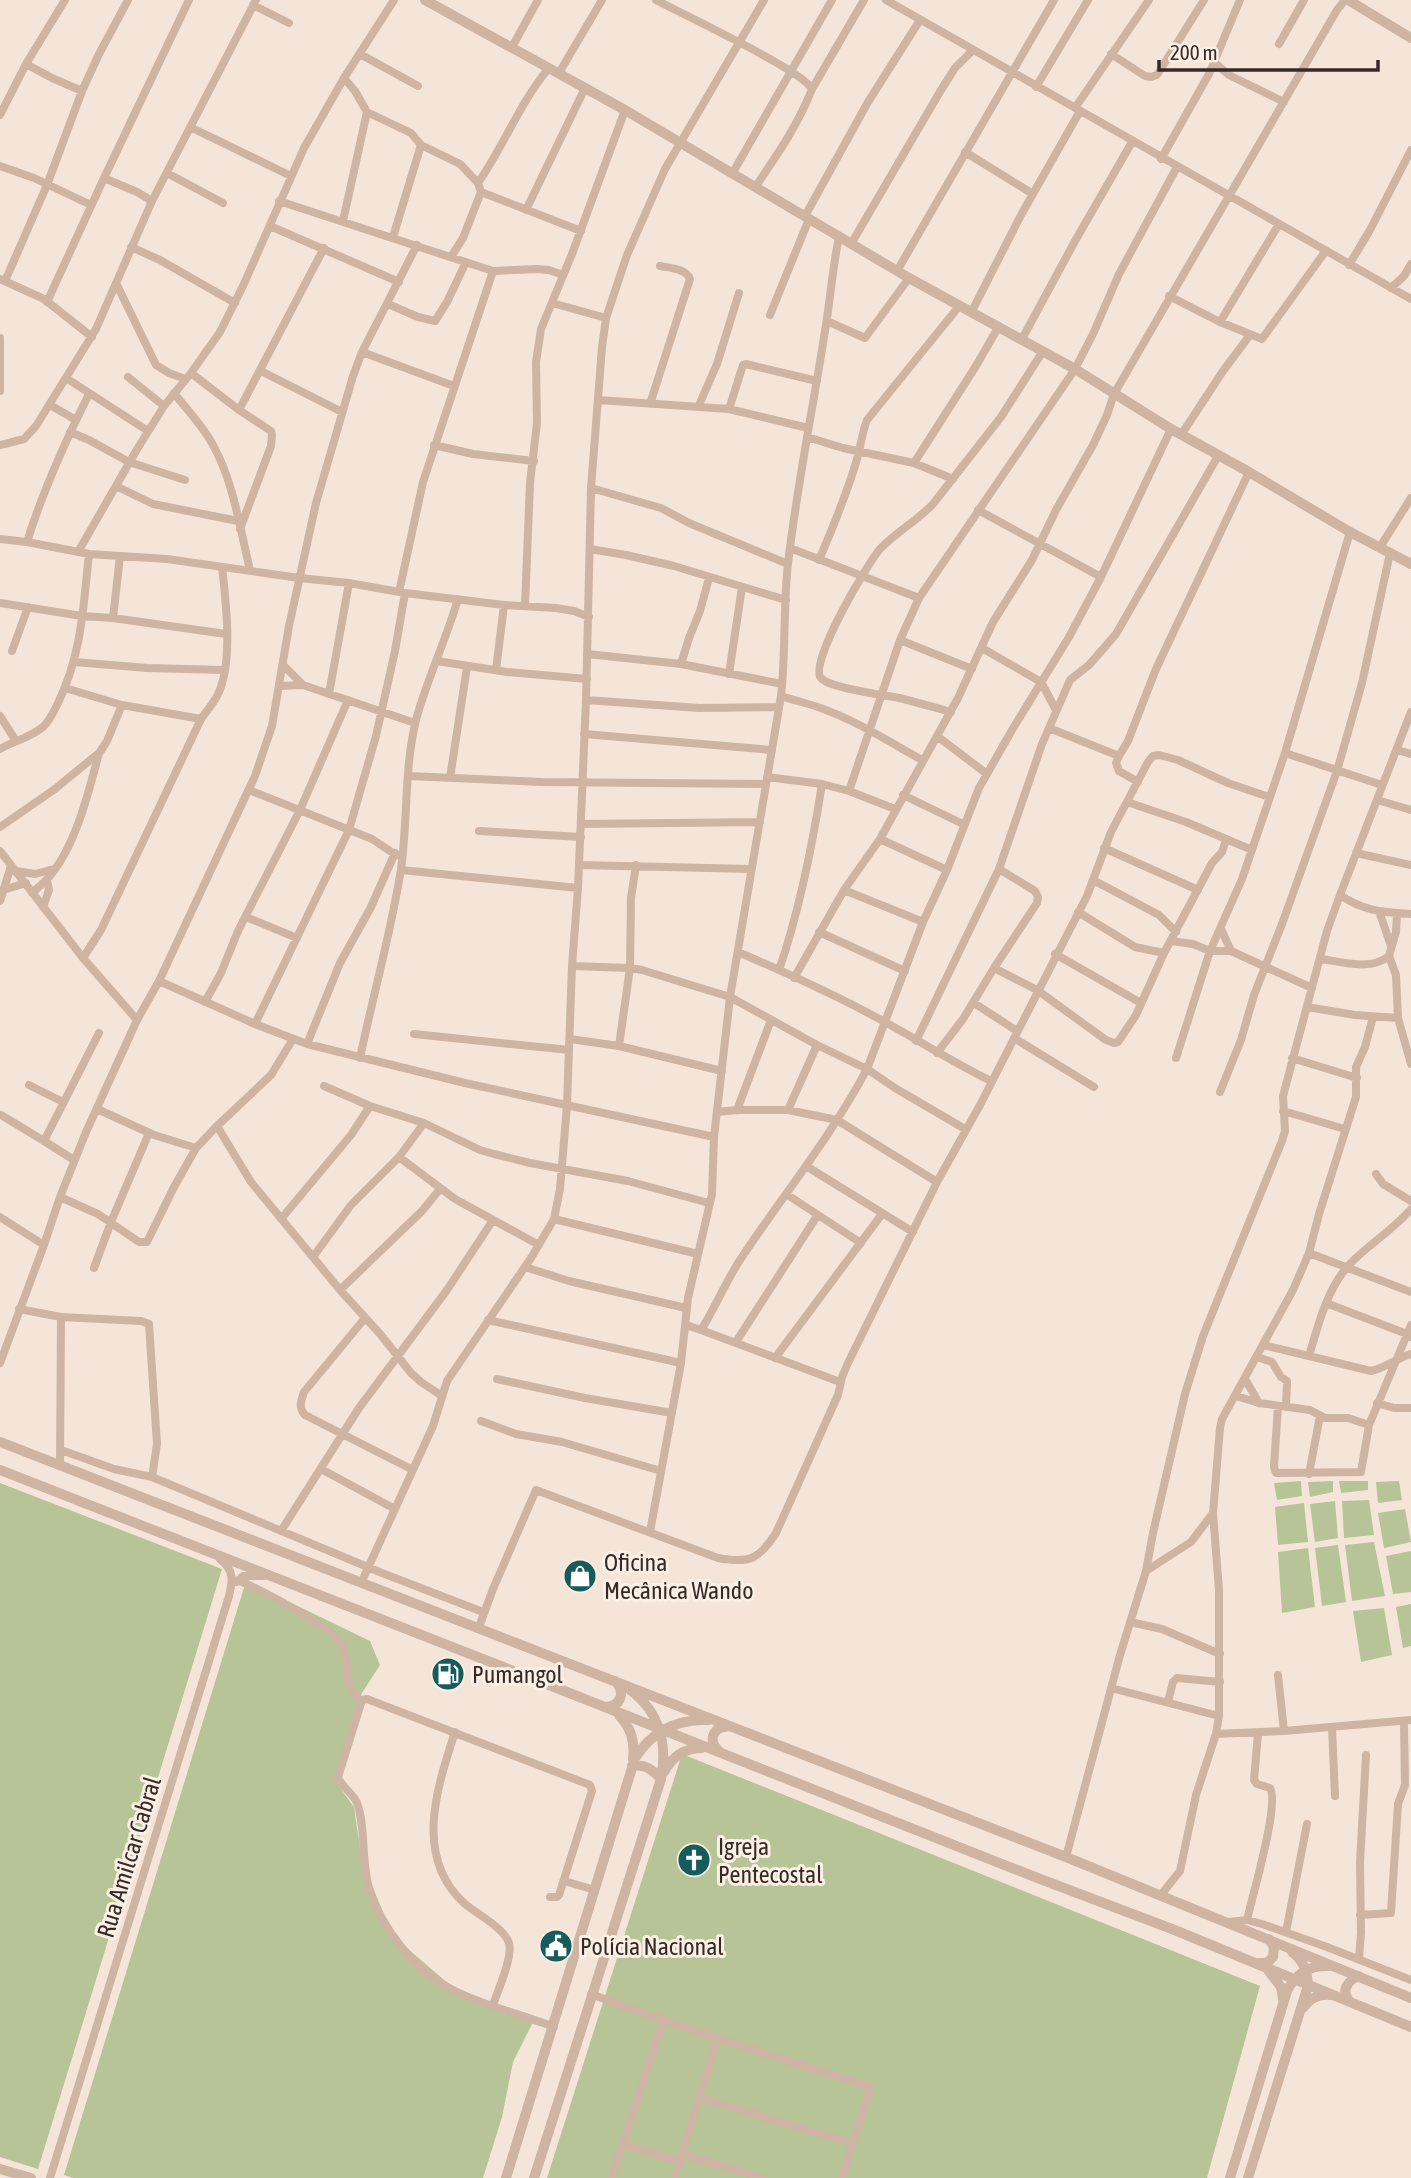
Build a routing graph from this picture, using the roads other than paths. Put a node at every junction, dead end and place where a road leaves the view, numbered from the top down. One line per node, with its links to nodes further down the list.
1 (65, 0): 31 (street)
2 (128, 0): 41 (street)
3 (189, 0): 59 (street)
4 (394, 0): 28 (street)
5 (425, 0): 26 (street)
6 (538, 0): 26 (street)
7 (602, 0): 34 (street)
8 (656, 0): 24 (street)
9 (764, 0): 24 (street)
10 (832, 0): 33 (street)
11 (864, 0): 40 (street)
12 (886, 0): 21 (street)
13 (1054, 0): 35 (street)
14 (1088, 0): 38 (street)
15 (1149, 0): 29 (street)
16 (1204, 0): 29 (street)
17 (1240, 0): 30 (street)
18 (1304, 0): 25 (street)
19 (1346, 0): 23 (street); 42 (street)
20 (254, 2): 22 (street); 47 (street)
21 (920, 20): 27 (street); 70 (street)
22 (289, 23)
23 (1411, 38)
24 (739, 43): 33 (street); 49 (street)
25 (1279, 44)
26 (512, 47): 32 (street)
27 (973, 50): 35 (street); 77 (street)
28 (360, 54): 36 (street); 37 (street)
29 (1111, 54): 43 (street)
30 (1214, 62): 42 (street); 53 (street)
31 (26, 64): 41 (street); 46 (street)
32 (550, 68): 34 (street); 61 (street)
33 (792, 72): 40 (street); 57 (street)
34 (559, 73): 39 (street)
35 (1012, 73): 38 (street); 52 (street)
36 (344, 78): 45 (street); 58 (street)
37 (418, 86)
38 (1037, 87): 43 (street)
39 (585, 88): 44 (street); 69 (street)
40 (812, 89): 62 (street)
41 (82, 90): 60 (street)
42 (1284, 102): 64 (street)
43 (1077, 109): 48 (street); 63 (street)
44 (625, 110): 49 (street); 74 (street)
45 (367, 112): 50 (street); 71 (street)
46 (0, 115)
47 (190, 127): 56 (street); 58 (street)
48 (1132, 142): 53 (street); 112 (street)
49 (679, 143): 57 (street); 105 (street)
50 (421, 145): 61 (street); 75 (street)
51 (1411, 150): 85 (street)
52 (965, 152): 63 (street); 88 (street)
53 (1161, 159): 55 (street)
54 (0, 166): 60 (street)
55 (1177, 167): 64 (street); 115 (street)
56 (167, 173): 65 (street); 67 (street)
57 (732, 174): 62 (street)
58 (291, 176): 66 (street)
59 (104, 178): 65 (street); 68 (street)
60 (47, 185): 68 (street); 91 (street)
61 (479, 187): 69 (street); 82 (street)
62 (756, 187): 70 (street)
63 (1033, 194): 103 (street)
64 (1229, 196): 72 (street); 96 (street)
65 (152, 201): 79 (street)
66 (279, 201): 71 (street); 73 (street)
67 (223, 203)
68 (91, 205): 98 (street)
69 (526, 210): 74 (street)
70 (807, 218): 76 (street); 104 (street)
71 (343, 221): 75 (street)
72 (1279, 224): 81 (street); 107 (street)
73 (270, 226): 80 (street); 99 (street)
74 (581, 232): 89 (street)
75 (393, 237): 78 (street)
76 (839, 237): 77 (street); 106 (street)
77 (851, 244): 88 (street)
78 (417, 245): 82 (street); 92 (street)
79 (131, 247): 93 (street); 99 (street)
80 (324, 248): 92 (street); 116 (street)
81 (1325, 252): 85 (street); 109 (street)
82 (451, 257): 83 (street)
83 (466, 262): 87 (street); 101 (street)
84 (1411, 264): 94 (street)
85 (1349, 265): 94 (street)
86 (660, 266): 127 (street)
87 (494, 271): 89 (street); 121 (street)
88 (897, 271): 90 (street)
89 (563, 275): 100 (street)
90 (909, 278): 102 (street); 106 (street)
91 (3, 280): 98 (street)
92 (399, 282): 101 (street)
93 (116, 283): 110 (street); 117 (street)
94 (1391, 288): 97 (street)
95 (739, 293): 130 (street)
96 (1169, 296): 107 (street); 125 (street)
97 (1411, 299)
98 (47, 302): 110 (street)
99 (235, 303): 117 (street)
100 (552, 303): 105 (street); 143 (street)
101 (388, 304): 114 (street)
102 (960, 305): 103 (street); 141 (street)
103 (972, 311): 108 (street)
104 (770, 315)
105 (606, 318): 126 (street)
106 (827, 321): 120 (street)
107 (1220, 323): 109 (street)
108 (999, 326): 112 (street); 145 (street)
109 (1250, 335): 137 (street)
110 (92, 337): 119 (street)
111 (0, 338): 122 (street)
112 (1022, 340): 113 (street)
113 (1043, 351): 115 (street); 147 (street)
114 (362, 352): 121 (street); 133 (street)
115 (1075, 369): 125 (street); 152 (street)
116 (261, 370): 132 (street); 133 (street)
117 (188, 376): 123 (street); 132 (street)
118 (128, 377): 129 (street)
119 (66, 378): 124 (street); 128 (street)
120 (817, 381): 131 (street); 138 (street)
121 (454, 386): 140 (street)
122 (0, 391)
123 (174, 393): 129 (street); 153 (street)
124 (89, 394): 134 (street); 135 (street)
125 (1114, 394): 137 (street); 157 (street)
126 (598, 400): 127 (street); 150 (street)
127 (650, 404): 130 (street)
128 (50, 405): 134 (street); 139 (street)
129 (164, 405): 135 (street)
130 (699, 405): 131 (street)
131 (729, 409): 138 (street)
132 (239, 410): 153 (street)
133 (342, 412): 172 (street)
134 (76, 421): 136 (street)
135 (148, 430): 144 (street)
136 (70, 432): 144 (street); 156 (street)
137 (1176, 432): 142 (street); 170 (street)
138 (808, 433): 141 (street); 159 (street)
139 (0, 445)
140 (434, 445): 143 (street); 176 (street)
141 (859, 451): 145 (street); 165 (street)
142 (1218, 456): 146 (street); 215 (street)
143 (534, 461): 182 (street)
144 (129, 462): 148 (street); 149 (street)
145 (914, 463): 147 (street)
146 (1249, 472): 154 (street); 232 (street)
147 (953, 479): 171 (street)
148 (185, 480)
149 (116, 486): 153 (street); 161 (street)
150 (591, 488): 160 (street); 166 (street)
151 (1411, 498): 158 (street)
152 (978, 510): 157 (street); 177 (street)
153 (239, 525): 169 (street)
154 (1350, 532): 158 (street); 230 (street)
155 (0, 539): 156 (street)
156 (27, 542): 161 (street)
157 (1039, 544): 170 (street); 189 (street)
158 (1380, 547): 163 (street)
159 (790, 548): 165 (street); 166 (street)
160 (590, 549): 173 (street); 185 (street)
161 (78, 552): 162 (street)
162 (89, 554): 164 (street); 184 (street)
163 (1390, 554): 167 (street); 234 (street)
164 (120, 556): 168 (street); 186 (street)
165 (819, 560): 171 (street)
166 (788, 564): 179 (street)
167 (1411, 564)
168 (222, 567): 169 (street); 187 (street)
169 (250, 570): 172 (street)
170 (1101, 576): 202 (street)
171 (861, 577): 177 (street); 208 (street)
172 (299, 578): 174 (street); 195 (street)
173 (709, 578): 175 (street); 194 (street)
174 (349, 583): 176 (street); 207 (street)
175 (742, 587): 179 (street); 200 (street)
176 (402, 593): 178 (street); 214 (street)
177 (919, 598): 188 (street)
178 (458, 599): 181 (street); 192 (street)
179 (786, 600): 203 (street)
180 (0, 603): 183 (street)
181 (504, 605): 182 (street); 199 (street)
182 (525, 606): 185 (street)
183 (28, 607): 184 (street); 190 (street)
184 (82, 616): 186 (street); 193 (street)
185 (589, 617): 191 (street)
186 (113, 618): 187 (street)
187 (226, 634): 198 (street)
188 (900, 640): 197 (street); 208 (street)
189 (982, 648): 197 (street); 202 (street)
190 (12, 652)
191 (587, 654): 194 (street); 201 (street)
192 (436, 661): 196 (street); 220 (street)
193 (75, 662): 198 (street); 206 (street)
194 (681, 664): 200 (street)
195 (283, 666): 204 (street); 205 (street)
196 (467, 667): 199 (street); 237 (street)
197 (972, 669): 216 (street)
198 (224, 670): 219 (street)
199 (496, 670): 201 (street)
200 (729, 674): 203 (street)
201 (587, 680): 211 (street)
202 (1041, 682): 215 (street); 235 (street)
203 (782, 684): 209 (street)
204 (303, 685): 205 (street); 207 (street)
205 (280, 686): 243 (street)
206 (65, 688): 212 (street); 225 (street)
207 (329, 694): 210 (street)
208 (881, 695): 216 (street); 222 (street)
209 (781, 696): 213 (street); 222 (street)
210 (348, 700): 214 (street); 250 (street)
211 (586, 700): 213 (street); 223 (street)
212 (122, 705): 219 (street); 229 (street)
213 (779, 707): 227 (street)
214 (382, 710): 220 (street); 256 (street)
215 (1056, 710): 221 (street)
216 (951, 712): 224 (street)
217 (1411, 712): 228 (street)
218 (0, 716): 225 (street)
219 (201, 719): 306 (street)
220 (415, 723): 236 (street)
221 (1049, 728): 232 (street); 272 (street)
222 (868, 730): 233 (street); 244 (street)
223 (584, 734): 227 (street); 239 (street)
224 (937, 736): 233 (street); 235 (street)
225 (16, 741): 226 (street)
226 (0, 749)
227 (772, 750): 238 (street)
228 (1398, 750): 231 (street); 242 (street)
229 (100, 752): 255 (street); 270 (street)
230 (1285, 753): 234 (street); 246 (street)
231 (1411, 754)
232 (1119, 756): 240 (street)
233 (922, 760): 245 (street)
234 (1337, 771): 242 (street); 309 (street)
235 (987, 774): 254 (street)
236 (408, 776): 237 (street); 265 (street)
237 (450, 778): 239 (street)
238 (767, 781): 239 (street); 241 (street); 252 (street)
239 (583, 782): 253 (street)
240 (1138, 782): 246 (street); 248 (street)
241 (822, 785): 244 (street); 312 (street)
242 (1382, 786): 247 (street)
243 (249, 790): 250 (street); 315 (street)
244 (849, 791): 249 (street)
245 (903, 794): 249 (street); 254 (street)
246 (1269, 797): 262 (street)
247 (1377, 800): 251 (street); 264 (street)
248 (1127, 802): 260 (street); 261 (street)
249 (895, 809): 259 (street)
250 (300, 810): 256 (street); 292 (street)
251 (1411, 810)
252 (760, 822): 253 (street); 271 (street)
253 (581, 824): 258 (street)
254 (963, 824): 274 (street)
255 (0, 827)
256 (349, 830): 265 (street); 297 (street)
257 (479, 831): 258 (street)
258 (581, 837): 266 (street)
259 (880, 839): 274 (street); 280 (street)
260 (1226, 840): 262 (street); 281 (street)
261 (1104, 848): 276 (street); 281 (street)
262 (1252, 850): 294 (street)
263 (0, 851): 269 (street)
264 (1356, 853): 268 (street); 283 (street)
265 (398, 856): 273 (street); 335 (street)
266 (579, 865): 267 (street); 278 (street)
267 (636, 865): 271 (street); 310 (street)
268 (1411, 865)
269 (14, 869): 270 (street); 277 (street); 279 (street)
270 (54, 869): 275 (street)
271 (751, 869): 302 (street)
272 (999, 869): 311 (street); 334 (street)
273 (401, 870): 278 (street); 340 (street)
274 (947, 870): 293 (street)
275 (47, 880): 282 (street); 286 (street)
276 (1093, 880): 289 (street); 296 (street)
277 (26, 884): 279 (street); 282 (street)
278 (578, 888): 308 (street)
279 (3, 890): 284 (street)
280 (844, 890): 293 (street); 295 (street)
281 (1198, 890): 296 (street)
282 (32, 892): 286 (street)
283 (1340, 895): 285 (street); 287 (street)
284 (0, 901)
285 (1354, 905): 287 (street); 288 (street)
286 (43, 907): 306 (street)
287 (1334, 909): 307 (street)
288 (1379, 911): 290 (street); 299 (street)
289 (1078, 912): 303 (street); 304 (street)
290 (1397, 913): 291 (street); 299 (street)
291 (1411, 914)
292 (246, 917): 297 (street); 319 (street)
293 (923, 922): 313 (street)
294 (1221, 929): 300 (street); 301 (street)
295 (819, 932): 313 (street); 314 (street)
296 (1176, 932): 298 (street)
297 (297, 938): 328 (street)
298 (1171, 941): 300 (street); 303 (street)
299 (1391, 946): 305 (street)
300 (1210, 951): 301 (street); 341 (street)
301 (1230, 951): 309 (street)
302 (738, 952): 312 (street); 318 (street)
303 (1164, 953): 321 (street)
304 (1055, 954): 317 (street); 321 (street)
305 (1389, 956): 307 (street); 324 (street)
306 (83, 958): 325 (street)
307 (1321, 959): 316 (street)
308 (572, 966): 310 (street); 332 (street)
309 (1265, 967): 316 (street); 351 (street)
310 (630, 968): 318 (street); 337 (street)
311 (994, 968): 317 (street); 320 (street)
312 (779, 970): 314 (street)
313 (905, 971): 327 (street)
314 (794, 978): 327 (street)
315 (159, 981): 319 (street); 325 (street)
316 (1312, 988): 322 (street)
317 (1037, 990): 321 (street); 331 (street)
318 (730, 997): 326 (street); 345 (street)
319 (205, 1002): 328 (street)
320 (974, 1003): 331 (street); 339 (street)
321 (1141, 1003)
322 (1307, 1007): 323 (street); 342 (street)
323 (1373, 1017): 324 (street); 346 (street)
324 (1398, 1018): 343 (street)
325 (137, 1020): 355 (street)
326 (771, 1020): 336 (street); 356 (street)
327 (886, 1022): 334 (street); 344 (street)
328 (255, 1024): 333 (street)
329 (99, 1033): 352 (street)
330 (414, 1034): 338 (street)
331 (1016, 1034): 347 (street); 350 (street)
332 (570, 1039): 337 (street); 338 (street)
333 (293, 1040): 335 (street); 363 (street)
334 (916, 1041): 339 (street)
335 (307, 1044): 340 (street)
336 (817, 1045): 344 (street); 357 (street)
337 (619, 1046): 345 (street)
338 (569, 1050): 353 (street)
339 (937, 1052): 347 (street)
340 (360, 1058): 353 (street)
341 (1176, 1058)
342 (1292, 1058): 346 (street); 358 (street)
343 (1411, 1065)
344 (867, 1069): 361 (street); 364 (street)
345 (722, 1070): 359 (street)
346 (1357, 1078): 365 (street)
347 (991, 1081): 364 (street)
348 (29, 1085): 352 (street)
349 (324, 1086): 354 (street)
350 (1094, 1087)
351 (1220, 1091)
352 (63, 1102): 368 (street)
353 (567, 1105): 367 (street); 373 (street)
354 (370, 1106): 362 (street); 385 (street)
355 (97, 1109): 366 (street); 371 (street)
356 (737, 1110): 357 (street); 359 (street)
357 (788, 1110): 361 (street)
358 (1283, 1111): 365 (street); 452 (street)
359 (718, 1112): 367 (street)
360 (1, 1115): 368 (street)
361 (837, 1121): 372 (street); 375 (street)
362 (424, 1122): 370 (street); 373 (street)
363 (217, 1126): 369 (street); 385 (street)
364 (965, 1129): 375 (street)
365 (1345, 1129): 393 (street)
366 (149, 1133): 369 (street); 388 (street)
367 (714, 1137): 380 (street)
368 (44, 1141): 371 (street)
369 (196, 1148): 388 (street)
370 (399, 1157): 376 (street); 395 (street)
371 (74, 1160): 378 (street)
372 (806, 1166): 377 (street); 382 (street)
373 (563, 1168): 380 (street); 386 (street)
374 (1376, 1174): 379 (street)
375 (937, 1182): 389 (street)
376 (440, 1189): 387 (street); 399 (street)
377 (786, 1194): 383 (street); 409 (street)
378 (60, 1197): 388 (street); 391 (street)
379 (1411, 1201)
380 (709, 1203): 394 (street)
381 (1411, 1209): 397 (street)
382 (883, 1214): 389 (street); 390 (street)
383 (817, 1216): 390 (street); 411 (street)
384 (0, 1217): 391 (street)
385 (282, 1219): 395 (street)
386 (554, 1219): 392 (street); 394 (street)
387 (493, 1220): 392 (street); 415 (street)
388 (111, 1222): 398 (street)
389 (913, 1232): 425 (street)
390 (861, 1243): 417 (street)
391 (44, 1245): 403 (street)
392 (539, 1245): 396 (street)
393 (1309, 1253): 397 (street); 412 (street)
394 (698, 1254): 402 (street)
395 (313, 1257): 399 (street)
396 (524, 1267): 402 (street); 406 (street)
397 (1348, 1267): 400 (street); 401 (street)
398 (94, 1268)
399 (340, 1290): 405 (street)
400 (1410, 1293)
401 (1326, 1303): 410 (street); 414 (street)
402 (686, 1308): 407 (street)
403 (19, 1309): 404 (street); 419 (street)
404 (61, 1317): 438 (street); 445 (street)
405 (365, 1318): 415 (street); 436 (street)
406 (488, 1320): 420 (street); 426 (street)
407 (686, 1325): 409 (street); 420 (street)
408 (1411, 1325): 410 (street)
409 (701, 1329): 411 (street)
410 (1409, 1335): 418 (street)
411 (736, 1342): 417 (street)
412 (1263, 1345): 414 (street); 416 (street)
413 (1411, 1354): 418 (street)
414 (1309, 1356): 421 (street)
415 (397, 1357): 426 (street); 436 (street)
416 (1257, 1357): 424 (street); 430 (street)
417 (775, 1358): 425 (street)
418 (1398, 1358): 421 (street); 422 (street)
419 (0, 1363)
420 (681, 1363): 432 (street)
421 (1379, 1369): 422 (street)
422 (1388, 1377): 428 (street)
423 (497, 1379): 432 (street)
424 (1245, 1379): 427 (street); 429 (street)
425 (840, 1382): 449 (street)
426 (442, 1396): 442 (street)
427 (1236, 1396): 429 (street); 447 (street)
428 (1377, 1403): 431 (street); 435 (street)
429 (1259, 1404): 430 (street)
430 (1282, 1406): 433 (street); 444 (street)
431 (1411, 1408)
432 (672, 1413): 443 (street)
433 (1320, 1416): 435 (street); 444 (street)
434 (481, 1421): 443 (street)
435 (1369, 1425): 444 (street)
436 (342, 1434): 440 (street); 442 (street)
437 (0, 1442): 439 (street)
438 (61, 1450): 439 (street); 445 (street)
439 (60, 1466): 455 (street)
440 (321, 1469): 446 (street); 448 (street)
441 (0, 1470): 450 (street)
442 (413, 1470): 446 (street)
443 (662, 1471): 449 (street)
444 (1309, 1474)
445 (152, 1477): 448 (street)
446 (395, 1509): 451 (street)
447 (1213, 1513): 452 (street); 460 (street)
448 (281, 1531): 451 (street)
449 (650, 1532): 457 (street)
450 (214, 1554): 453 (street); 456 (street, Rua Amilcar Cabral)
451 (368, 1567): 455 (street); 457 (street)
452 (1146, 1571): 458 (street)
453 (272, 1577): 454 (street); 467 (street)
454 (238, 1580): 456 (street); 465 (street)
455 (362, 1581): 459 (street)
456 (229, 1597): 522 (street, Rua Amilcar Cabral)
457 (483, 1612): 459 (street)
458 (1130, 1622): 460 (street); 464 (street)
459 (478, 1627): 462 (street)
460 (1220, 1654): 463 (street)
461 (1278, 1675): 475 (street)
462 (613, 1679): 467 (street); 471 (street); 474 (street)
463 (1220, 1682): 466 (street); 469 (street)
464 (1111, 1688): 466 (street); 486 (street)
465 (361, 1702): 476 (street); 509 (street)
466 (1168, 1702): 469 (street)
467 (602, 1706): 468 (street)
468 (615, 1712): 474 (street); 482 (street)
469 (1219, 1716): 478 (street)
470 (1408, 1720): 473 (street); 491 (street)
471 (719, 1721): 472 (street); 474 (street)
472 (732, 1726): 480 (street); 486 (street)
473 (1332, 1727): 475 (street); 484 (street)
474 (660, 1730): 479 (street); 482 (street); 483 (street)
475 (1284, 1731): 477 (street)
476 (455, 1732): 487 (street); 509 (street)
477 (1258, 1733): 478 (street); 492 (street)
478 (1216, 1734): 489 (street)
479 (708, 1748): 480 (street); 483 (street)
480 (721, 1753): 498 (street)
481 (1366, 1755): 491 (street)
482 (632, 1766): 483 (street); 488 (street)
483 (660, 1779): 505 (street)
484 (1335, 1796)
485 (1307, 1824): 494 (street)
486 (1066, 1857): 489 (street)
487 (564, 1881): 488 (street); 490 (street)
488 (596, 1890): 513 (street)
489 (1160, 1896): 493 (street)
490 (550, 1897)
491 (1360, 1914): 497 (street)
492 (1247, 1920): 493 (street); 494 (street)
493 (1227, 1922): 495 (street)
494 (1286, 1932): 497 (street)
495 (1268, 1939): 496 (street); 498 (street)
496 (1279, 1943): 499 (street); 500 (street)
497 (1359, 1959): 503 (street)
498 (1259, 1964): 502 (street); 510 (street)
499 (1338, 1968): 500 (street); 501 (street)
500 (1305, 1970): 502 (street); 504 (street)
501 (1359, 1976): 507 (street); 508 (street)
502 (1295, 1978): 504 (street); 510 (street)
503 (1411, 1980)
504 (1308, 1984): 506 (street); 511 (street)
505 (591, 1994): 512 (street); 524 (street)
506 (1339, 1997): 508 (street); 511 (street)
507 (1411, 1998)
508 (1349, 2001): 514 (street)
509 (494, 2005): 513 (street)
510 (1281, 2012): 529 (street)
511 (1297, 2018): 530 (street)
512 (663, 2021): 515 (street); 518 (street)
513 (554, 2027): 523 (street)
514 (1411, 2027)
515 (718, 2037): 516 (street); 517 (street)
516 (700, 2098): 517 (street); 519 (street)
517 (852, 2143): 528 (street)
518 (623, 2144): 519 (street); 525 (street)
519 (681, 2158): 526 (street); 527 (street)
520 (0, 2169): 521 (street)
521 (31, 2178)
522 (50, 2178)
523 (506, 2178)
524 (534, 2178)
525 (612, 2178)
526 (675, 2178)
527 (762, 2178)
528 (842, 2178)
529 (1230, 2178)
530 (1248, 2178)

